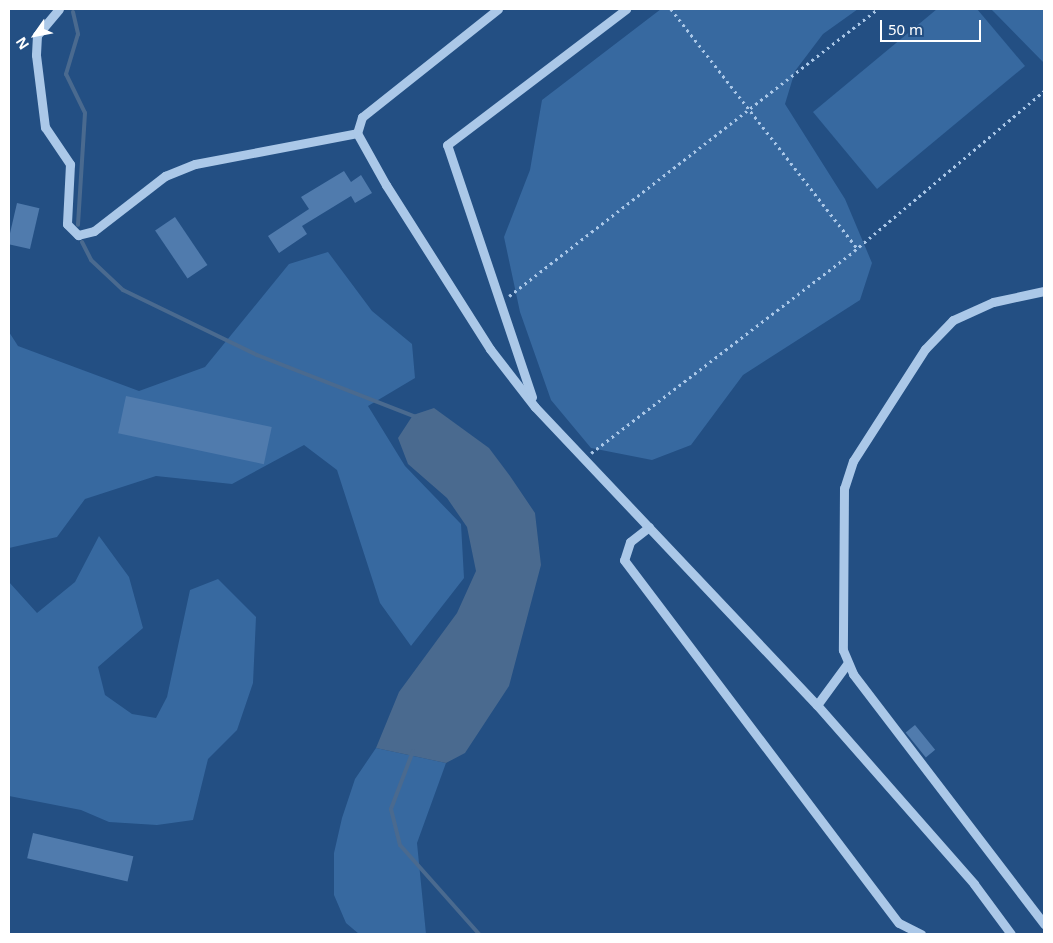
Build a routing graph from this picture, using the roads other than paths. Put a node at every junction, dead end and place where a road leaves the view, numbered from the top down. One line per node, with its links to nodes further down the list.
1 (59, 9): 4 (street)
2 (498, 9): 4 (street)
3 (626, 9): 6 (street)
4 (357, 132): 6 (street)
5 (1044, 291): 8 (street)
6 (535, 407): 7 (street)
7 (649, 527): 9 (street); 11 (street)
8 (847, 664): 9 (street); 10 (street)
9 (817, 705): 12 (street)
10 (1044, 924)
11 (920, 934)
12 (1011, 934)

